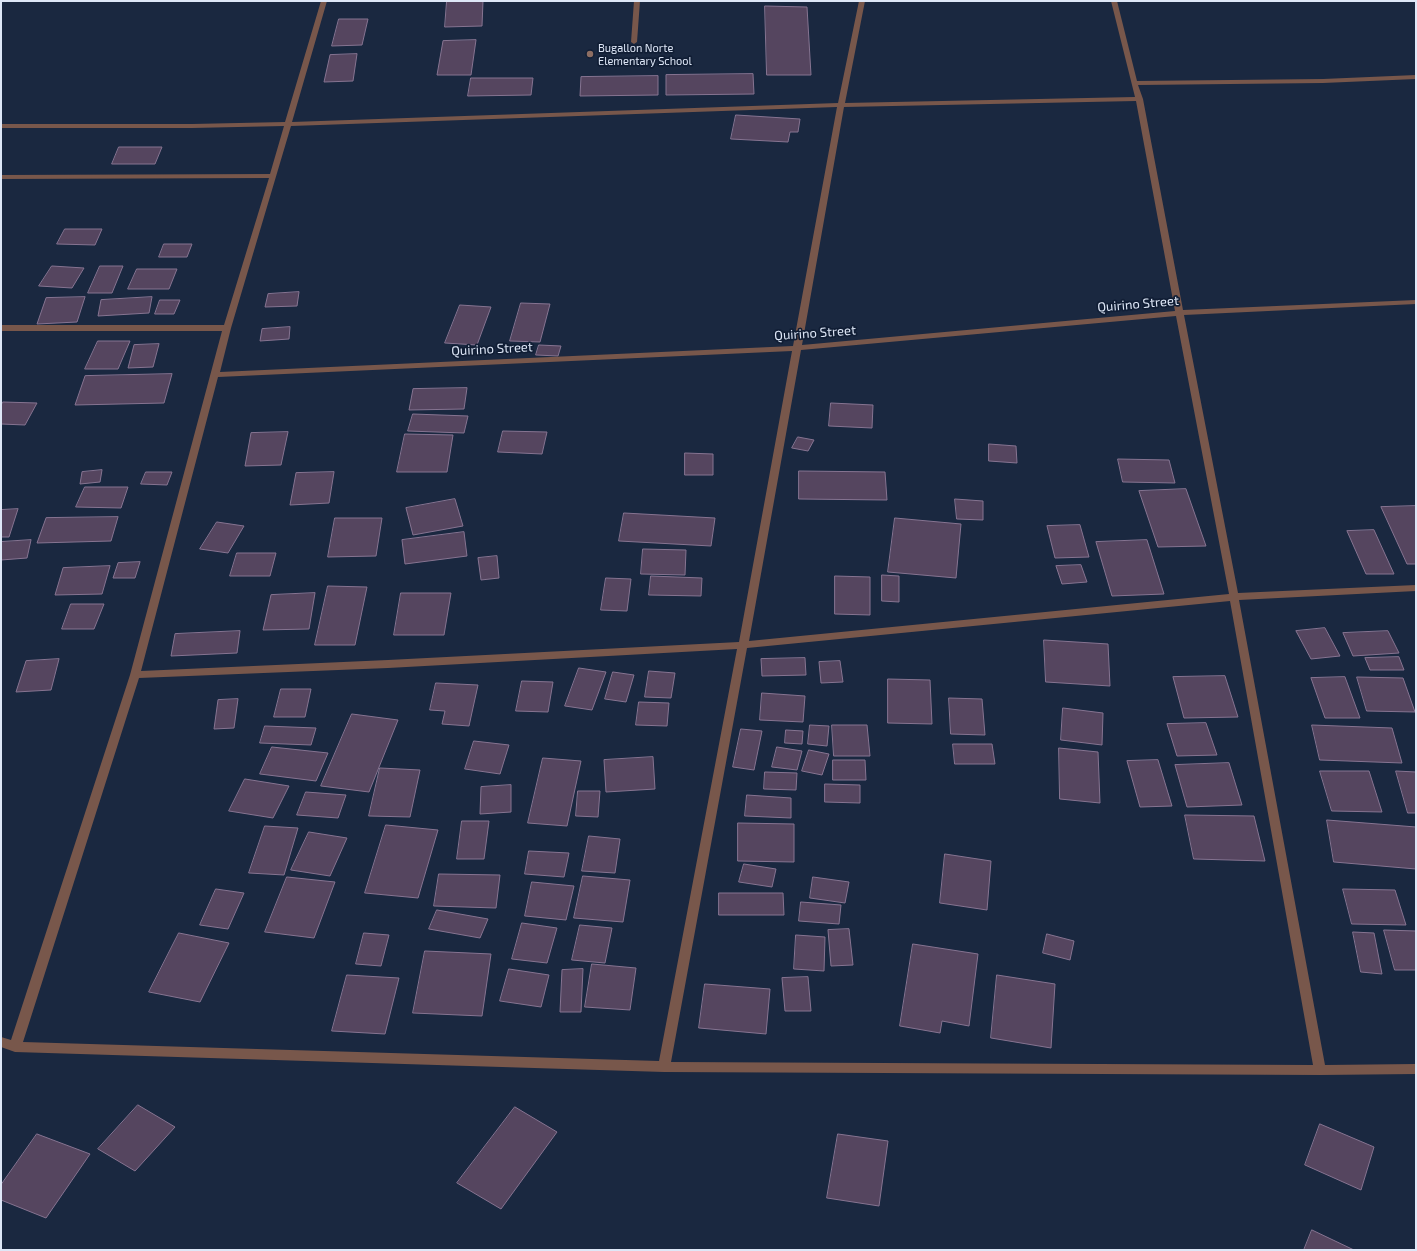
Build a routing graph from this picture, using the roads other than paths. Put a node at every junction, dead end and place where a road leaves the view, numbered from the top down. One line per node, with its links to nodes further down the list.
1 (324, 1): 10 (street)
2 (637, 1): 5 (street)
3 (862, 1): 9 (street)
4 (1114, 1): 7 (street)
5 (634, 42)
6 (1416, 77): 7 (street)
7 (1134, 83): 8 (street)
8 (1139, 99): 9 (street); 15 (street)
9 (841, 105): 10 (street); 18 (street)
10 (288, 124): 11 (street); 12 (street)
11 (1, 126)
12 (273, 176): 13 (street); 17 (street)
13 (1, 177)
14 (1416, 302): 15 (street, Quirino Street)
15 (1181, 313): 18 (street, Quirino Street); 21 (street)
16 (1, 328): 17 (street)
17 (227, 328): 19 (street)
18 (798, 348): 19 (street, Quirino Street); 22 (street)
19 (215, 375): 23 (street)
20 (1416, 588): 21 (street)
21 (1234, 597): 22 (street); 28 (street)
22 (743, 644): 23 (street); 26 (street)
23 (135, 675): 25 (street)
24 (1, 1042): 25 (street)
25 (15, 1047): 26 (street)
26 (664, 1067): 28 (street)
27 (1416, 1069): 28 (street)
28 (1320, 1070)

